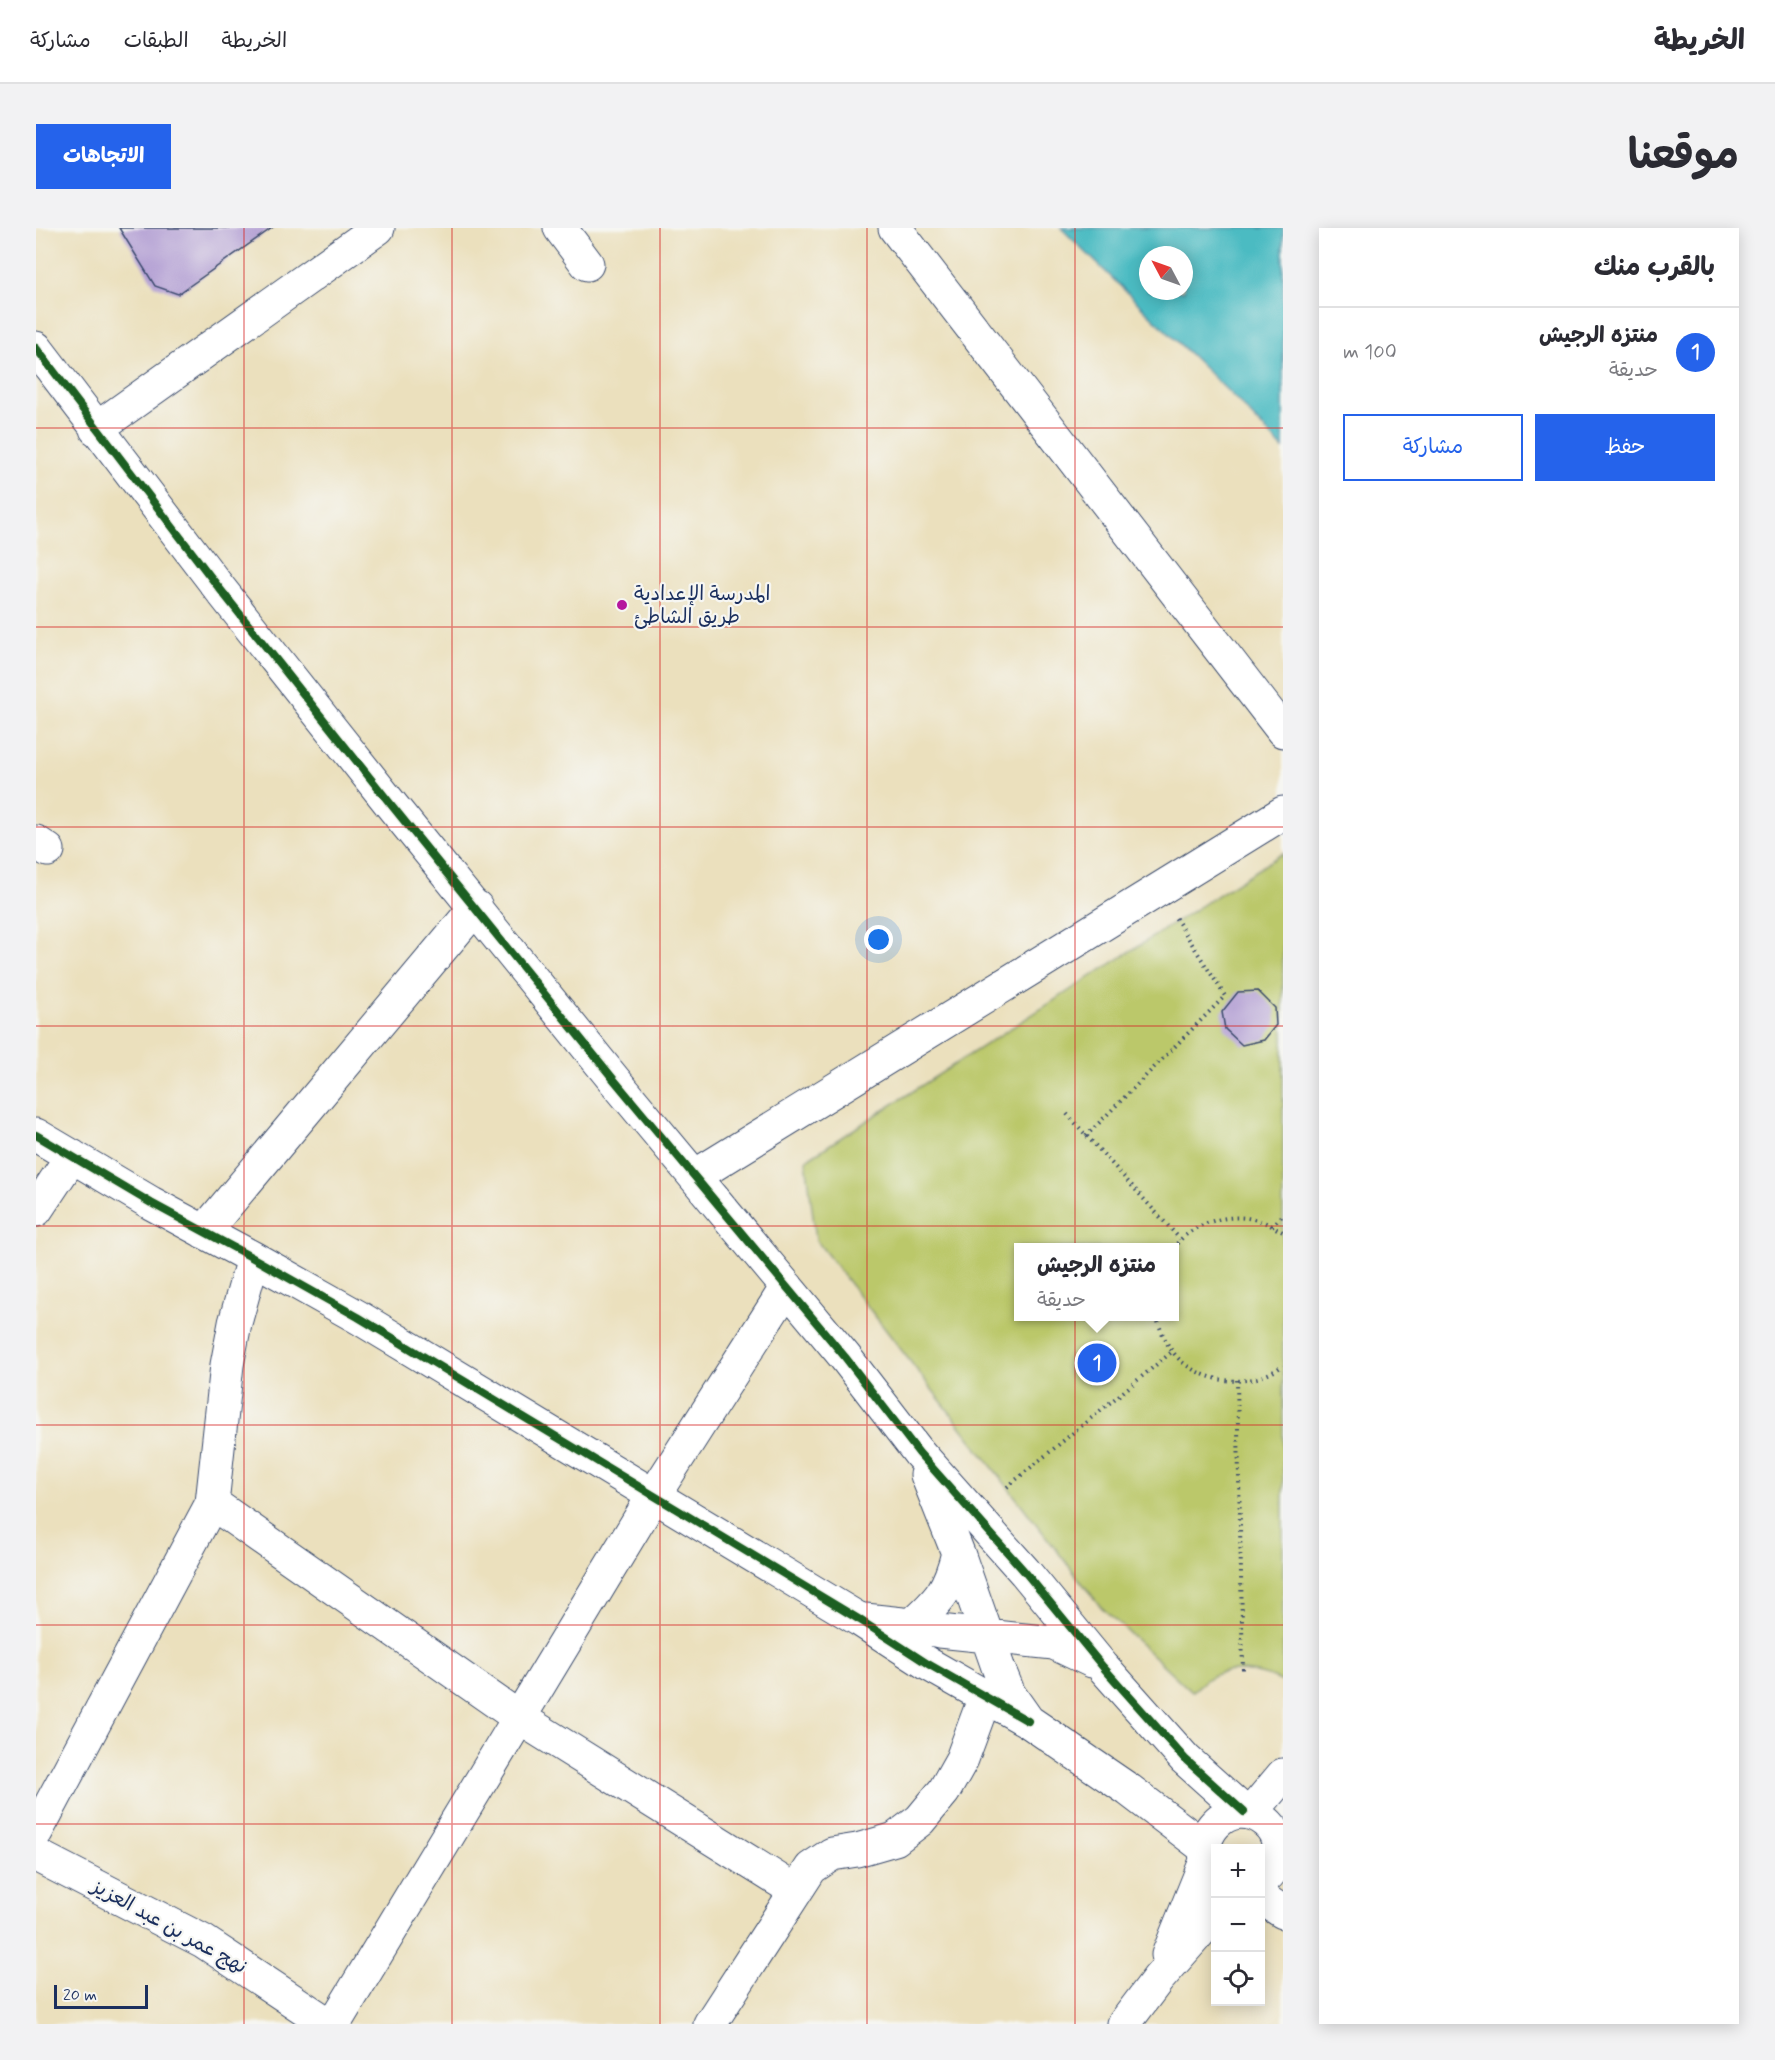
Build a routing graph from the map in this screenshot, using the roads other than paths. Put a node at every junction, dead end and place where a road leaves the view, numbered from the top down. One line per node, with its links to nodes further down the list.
1 (378, 228): 6 (street)
2 (560, 228): 4 (street)
3 (894, 228): 7 (street)
4 (587, 264)
5 (42, 370): 6 (street)
6 (96, 429): 9 (street)
7 (1283, 731)
8 (1283, 813): 12 (street)
9 (476, 907): 12 (street); 14 (street)
10 (36, 1135): 11 (street)
11 (72, 1156): 13 (street); 14 (street)
12 (695, 1176): 16 (street)
13 (36, 1210)
14 (204, 1232): 15 (street)
15 (253, 1258): 18 (street); 19 (street)
16 (787, 1287): 17 (street); 18 (street)
17 (919, 1454): 20 (street); 24 (street)
18 (654, 1495): 21 (street); 26 (street)
19 (212, 1503): 26 (street); 30 (street)
20 (958, 1553): 22 (street); 23 (street)
21 (860, 1620): 22 (street); 25 (street)
22 (912, 1625): 23 (street)
23 (988, 1636): 24 (street); 27 (street)
24 (1103, 1667): 29 (street)
25 (985, 1697): 27 (street); 35 (street)
26 (518, 1717): 35 (street); 41 (street)
27 (1028, 1722): 33 (street)
28 (1283, 1775): 29 (street)
29 (1248, 1812): 31 (street); 33 (street)
30 (36, 1832)
31 (1280, 1840): 34 (street)
32 (36, 1855): 40 (street, نهج عمر بن عبد العزيز)
33 (1208, 1861): 39 (street)
34 (1265, 1877)
35 (796, 1891): 42 (street)
36 (1262, 1898): 37 (street)
37 (1283, 1912)
38 (1211, 1918): 39 (street)
39 (1158, 1978): 43 (street)
40 (328, 2024)
41 (334, 2024)
42 (710, 2024)
43 (1124, 2024)

